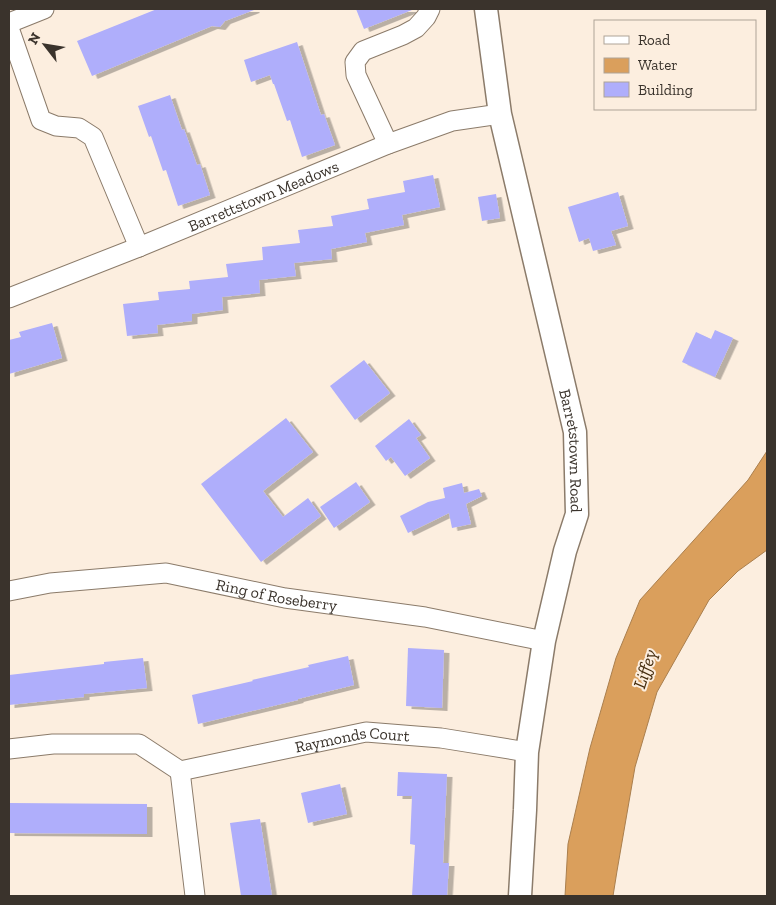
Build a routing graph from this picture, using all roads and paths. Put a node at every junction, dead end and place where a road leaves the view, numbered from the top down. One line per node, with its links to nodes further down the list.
1 (44, 9): 4 (street)
2 (430, 9): 7 (street)
3 (486, 9): 6 (street, Barretstown Road)
4 (9, 23)
5 (9, 28): 8 (street)
6 (500, 114): 7 (street, Barrettstown Meadows); 11 (street, Barretstown Road)
7 (388, 144): 8 (street, Barrettstown Meadows)
8 (139, 247): 9 (street, Barrettstown Meadows)
9 (9, 298)
10 (9, 591): 11 (street, Ring of Roseberry)
11 (544, 641): 13 (street, Barretstown Road)
12 (9, 749): 14 (street)
13 (527, 752): 14 (street, Raymonds Court); 16 (street, Barretstown Road)
14 (180, 771): 15 (street)
15 (195, 896)
16 (520, 896)

